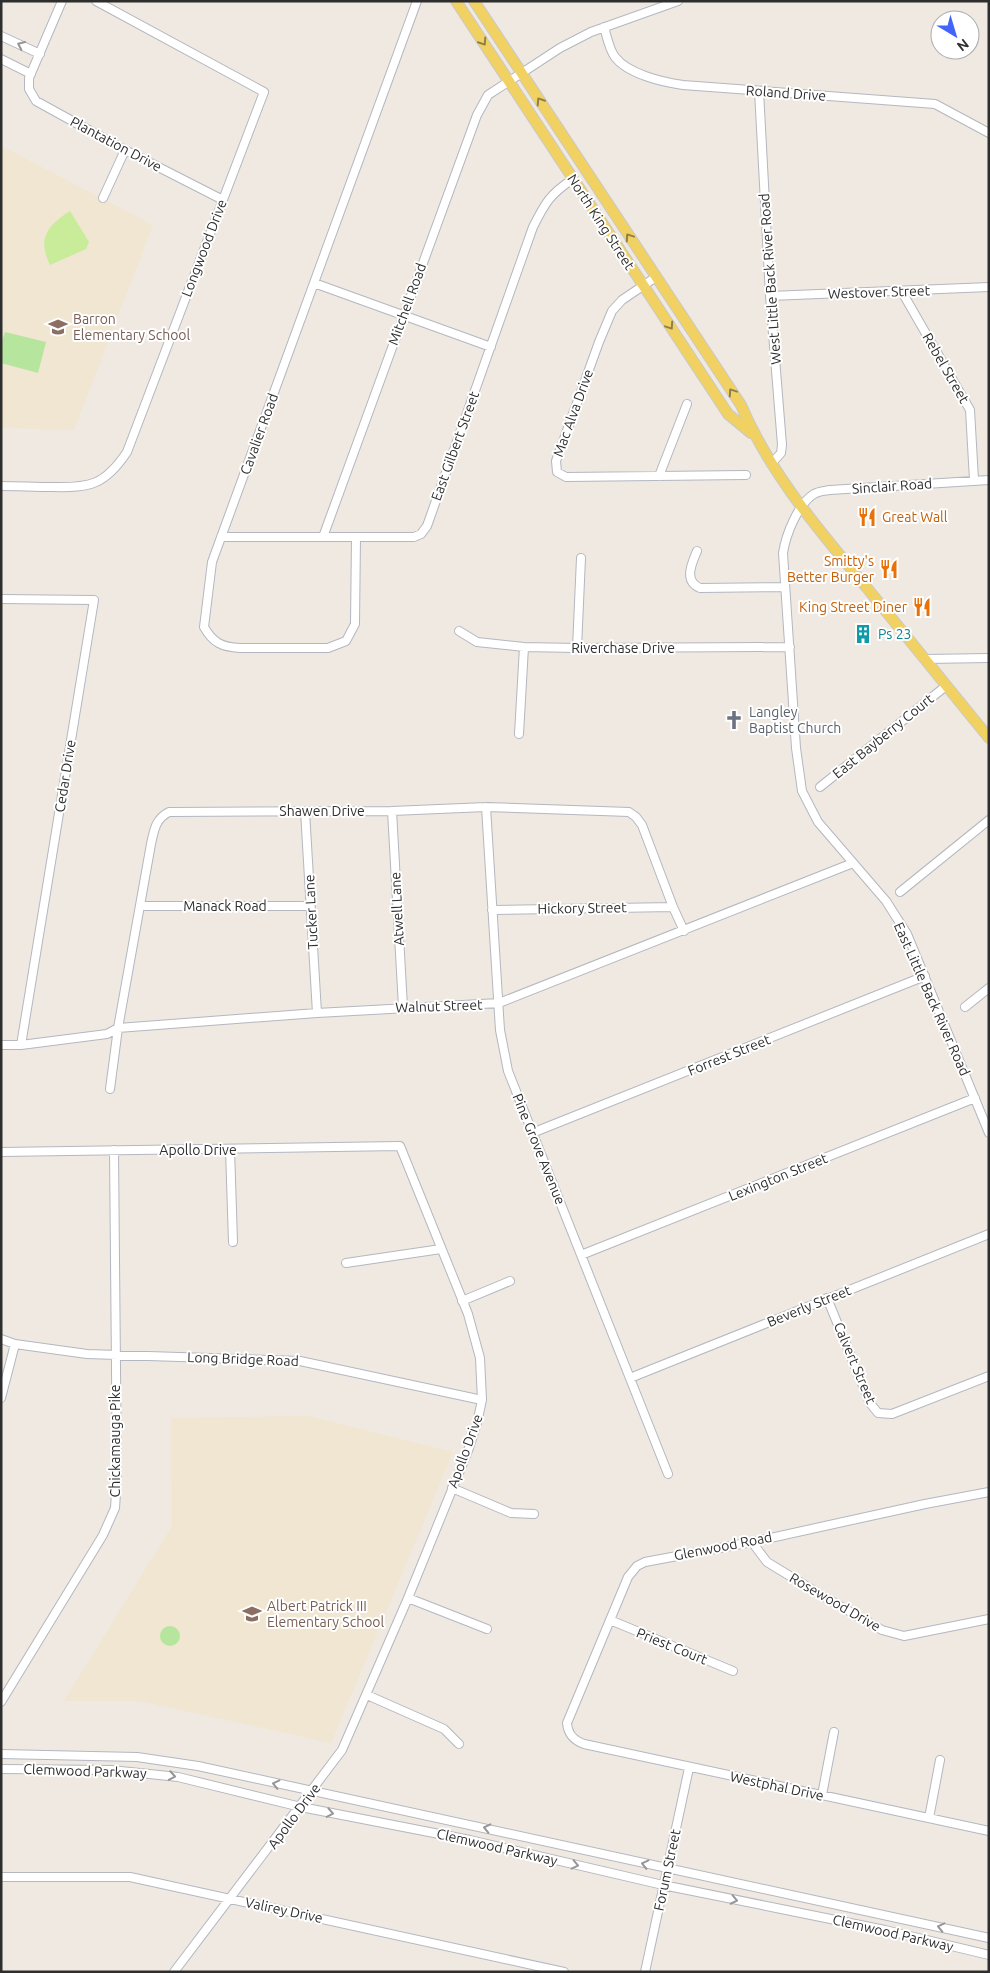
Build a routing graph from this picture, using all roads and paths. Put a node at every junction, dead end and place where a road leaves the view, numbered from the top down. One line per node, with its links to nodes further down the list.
1 (62, 1): 9 (street)
2 (96, 1): 19 (street, Longwood Drive)
3 (418, 1): 21 (street, Cavalier Road)
4 (456, 1): 13 (main road, North King Street, one-way to 13)
5 (474, 1): 11 (main road, North King Street)
6 (678, 1): 7 (street, Mitchell Road)
7 (604, 27): 11 (street, Mitchell Road); 14 (street, Roland Drive)
8 (1, 36): 9 (street, one-way to 8)
9 (40, 53): 12 (street)
10 (1, 59): 12 (street)
11 (521, 72): 13 (street, Mitchell Road); 20 (main road, North King Street, one-way to 11)
12 (31, 74): 16 (street, Plantation Drive)
13 (508, 81): 17 (main road, North King Street); 26 (street, Mitchell Road)
14 (759, 91): 15 (street, Roland Drive); 25 (street, West Little Back River Road)
15 (989, 133)
16 (125, 150): 18 (street); 19 (street, Plantation Drive)
17 (573, 179): 22 (main road, North King Street); 27 (street, East Gilbert Street)
18 (103, 198)
19 (223, 200): 35 (street, Longwood Drive)
20 (656, 277): 22 (street, Mac Alva Drive); 29 (main road, North King Street, one-way to 20)
21 (314, 283): 26 (street); 37 (street, Cavalier Road)
22 (643, 285): 29 (main road, North King Street, one-way to 29); 32 (street, Mac Alva Drive)
23 (989, 287): 24 (street, Westover Street)
24 (902, 292): 25 (street, Westover Street); 33 (street, Rebel Street)
25 (770, 296): 30 (street, West Little Back River Road)
26 (403, 315): 27 (street); 38 (street, Mitchell Road)
27 (491, 347): 39 (street, East Gilbert Street)
28 (687, 404): 32 (street)
29 (753, 435): 30 (main road, North King Street)
30 (771, 464): 36 (main road, North King Street)
31 (746, 475): 32 (street, Mac Alva Drive)
32 (660, 476)
33 (974, 480): 34 (street, Sinclair Road); 36 (street, Sinclair Road)
34 (989, 480)
35 (1, 486)
36 (802, 508): 42 (street, East Little Back River Road); 49 (main road, North King Street)
37 (221, 537): 38 (street, East Gilbert Street); 39 (street, Cavalier Road)
38 (323, 537): 39 (street, East Gilbert Street)
39 (356, 537)
40 (697, 551): 42 (street)
41 (581, 558): 46 (street)
42 (785, 587): 47 (street, East Little Back River Road)
43 (1, 599): 73 (street, Cedar Drive)
44 (459, 631): 45 (street, Riverchase Drive)
45 (524, 647): 46 (street, Riverchase Drive); 51 (street)
46 (577, 648): 47 (street, Riverchase Drive)
47 (790, 648): 58 (street, East Little Back River Road)
48 (989, 658): 49 (street)
49 (925, 659): 50 (main road, North King Street)
50 (946, 686): 52 (main road, North King Street); 53 (street, East Bayberry Court)
51 (519, 734)
52 (989, 738)
53 (820, 786)
54 (486, 807): 56 (street, Shawen Drive); 62 (street, Shawen Drive); 63 (street, Pine Grove Avenue)
55 (305, 811): 56 (street, Shawen Drive); 60 (street, Shawen Drive); 61 (street, Tucker Lane)
56 (392, 811): 68 (street, Atwell Lane)
57 (989, 820): 59 (street)
58 (853, 863): 64 (street, Walnut Street); 65 (street, East Little Back River Road)
59 (900, 892)
60 (140, 906): 61 (street, Manack Road); 71 (street, Shawen Drive)
61 (310, 906): 70 (street, Tucker Lane)
62 (673, 907): 63 (street, Hickory Street); 64 (street, Shawen Drive)
63 (492, 910): 67 (street, Pine Grove Avenue)
64 (684, 931): 67 (street, Walnut Street)
65 (925, 976): 75 (street, East Little Back River Road); 76 (street, Forrest Street)
66 (989, 988): 69 (street)
67 (499, 1003): 68 (street, Walnut Street); 76 (street, Pine Grove Avenue)
68 (403, 1007): 70 (street, Walnut Street)
69 (965, 1007)
70 (317, 1013): 71 (street, Walnut Street)
71 (118, 1028): 73 (street, Walnut Street); 74 (street, Shawen Drive)
72 (1, 1045): 73 (street, Walnut Street)
73 (21, 1045)
74 (110, 1088)
75 (975, 1098): 77 (street, East Little Back River Road); 84 (street, Lexington Street)
76 (532, 1133): 84 (street, Pine Grove Avenue)
77 (989, 1134)
78 (230, 1149): 79 (street, Apollo Drive); 82 (street); 83 (street, Apollo Drive)
79 (114, 1150): 80 (street, Apollo Drive); 91 (street, Chickamauga Pike)
80 (1, 1152)
81 (989, 1234): 87 (street, Beverly Street)
82 (233, 1242)
83 (441, 1249): 85 (street); 88 (street, Apollo Drive)
84 (581, 1255): 93 (street, Pine Grove Avenue)
85 (346, 1263)
86 (510, 1281): 88 (street)
87 (828, 1298): 92 (street, Calvert Street); 93 (street, Beverly Street)
88 (462, 1301): 95 (street, Apollo Drive)
89 (1, 1339): 90 (street, Long Bridge Road)
90 (15, 1344): 91 (street, Long Bridge Road); 94 (street)
91 (115, 1354): 95 (street, Long Bridge Road); 107 (street, Chickamauga Pike)
92 (989, 1376)
93 (630, 1378): 96 (street, Pine Grove Avenue)
94 (1, 1398)
95 (482, 1400): 97 (street, Apollo Drive)
96 (668, 1474)
97 (452, 1488): 99 (street); 101 (street, Apollo Drive)
98 (989, 1492): 100 (street, Glenwood Road)
99 (534, 1514)
100 (752, 1542): 102 (street, Rosewood Drive); 103 (street, Glenwood Road)
101 (408, 1598): 104 (street); 106 (street, Apollo Drive)
102 (989, 1619)
103 (610, 1620): 105 (street, Priest Court); 109 (street, Glenwood Road)
104 (487, 1630)
105 (733, 1671)
106 (367, 1695): 110 (street); 115 (street, Apollo Drive)
107 (1, 1702)
108 (834, 1732): 116 (street)
109 (569, 1734): 113 (street, Westphal Drive)
110 (459, 1744)
111 (1, 1754): 115 (street, Clemwood Parkway, one-way to 111)
112 (940, 1760): 118 (street)
113 (689, 1768): 116 (street, Westphal Drive); 120 (street, Forum Street)
114 (1, 1769): 117 (street, Clemwood Parkway, one-way to 117)
115 (312, 1792): 117 (street, Apollo Drive); 120 (street, Clemwood Parkway, one-way to 115)
116 (822, 1795): 118 (street, Westphal Drive)
117 (301, 1807): 122 (street, Clemwood Parkway, one-way to 122); 123 (street, Apollo Drive)
118 (929, 1818): 119 (street, Westphal Drive)
119 (989, 1831)
120 (666, 1869): 122 (street, Forum Street); 124 (street, Clemwood Parkway, one-way to 120)
121 (1, 1877): 123 (street, Valirey Drive)
122 (663, 1885): 125 (street, Clemwood Parkway, one-way to 125); 128 (street, Forum Street)
123 (232, 1898): 126 (street, Apollo Drive); 127 (street, Valirey Drive)
124 (989, 1938)
125 (989, 1955)
126 (174, 1972)
127 (564, 1972)
128 (645, 1972)

